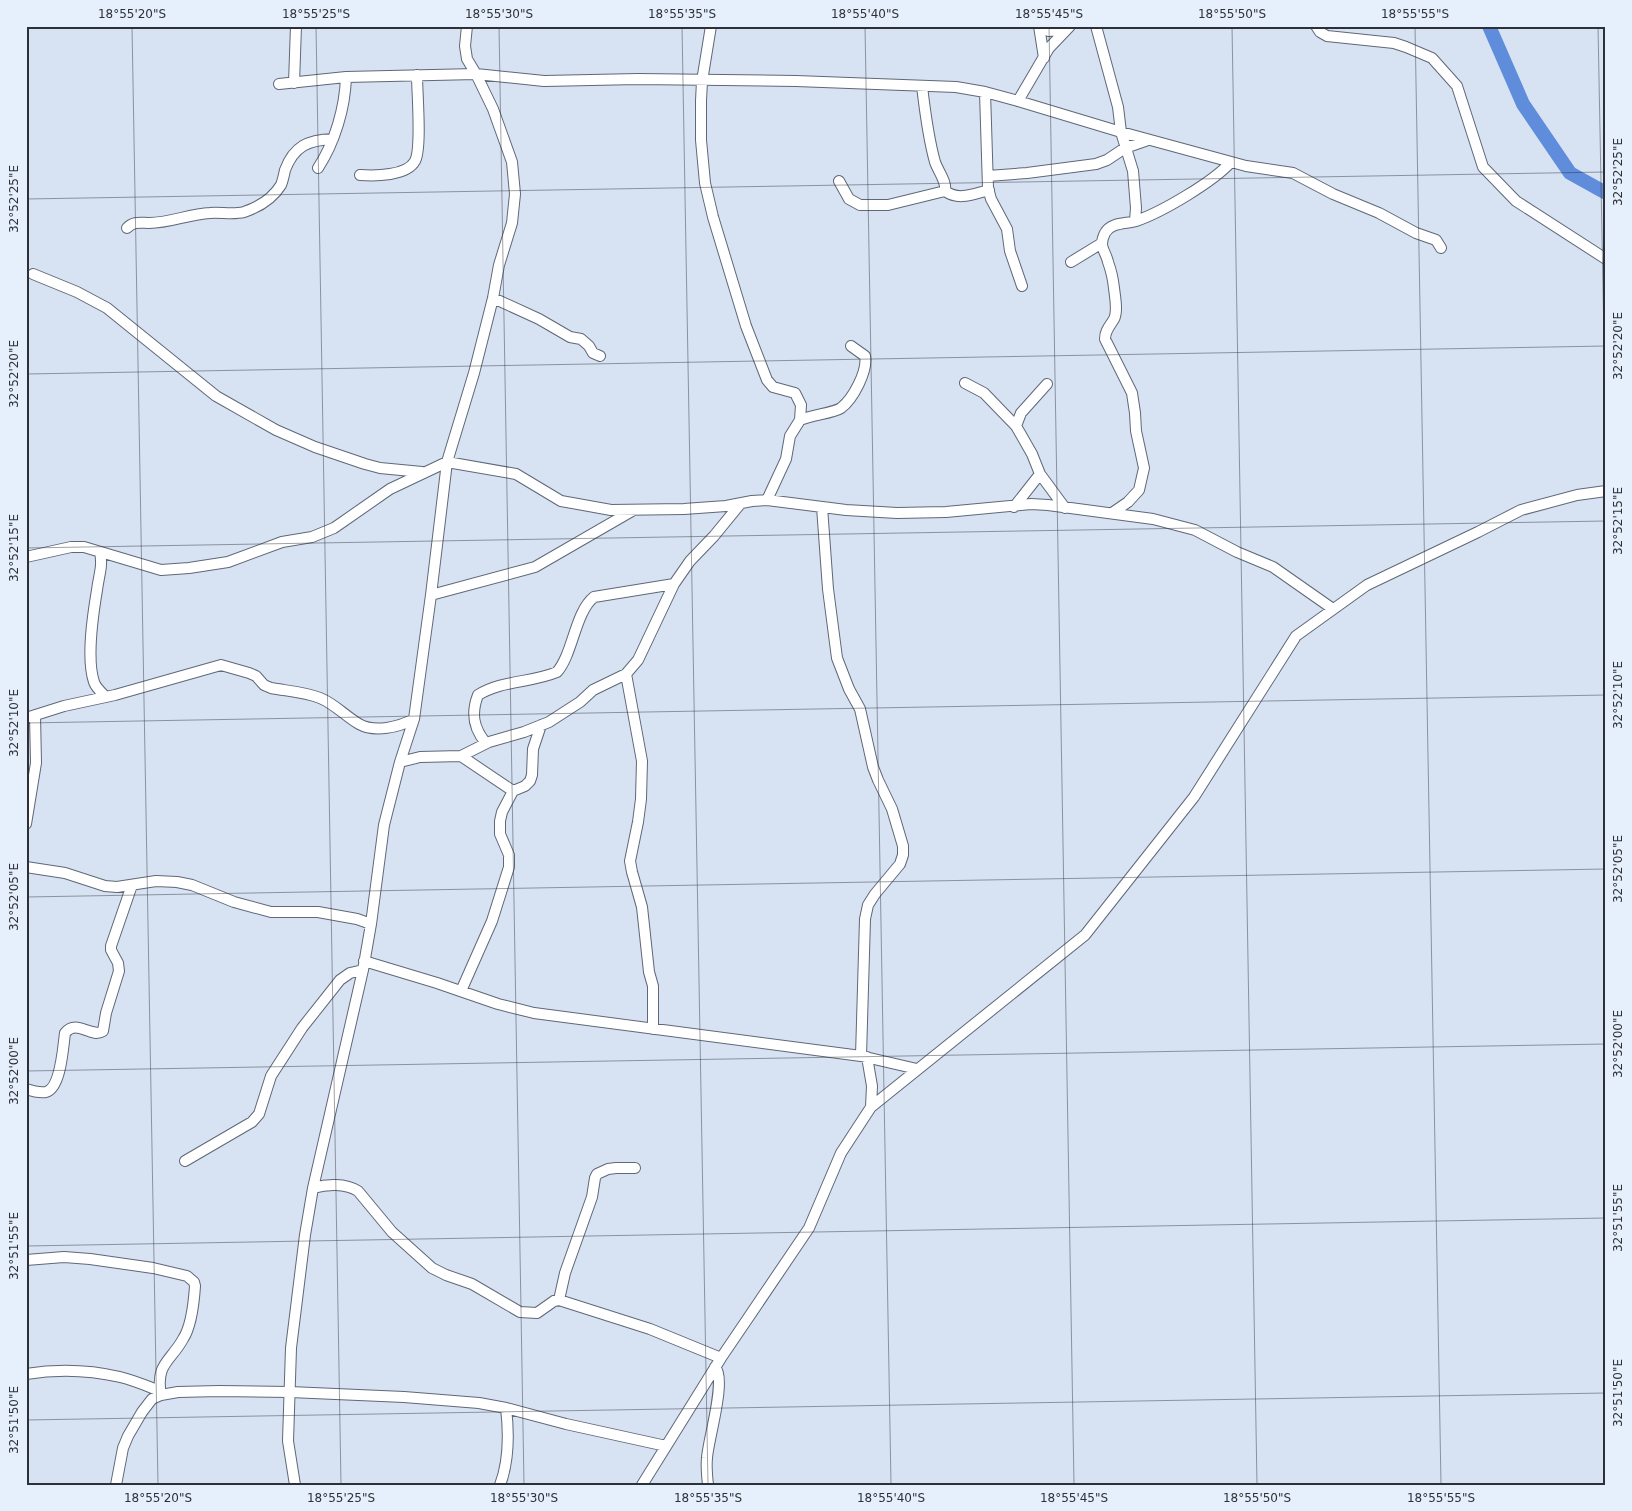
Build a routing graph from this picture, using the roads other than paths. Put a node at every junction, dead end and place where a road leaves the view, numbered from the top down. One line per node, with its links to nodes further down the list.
1 (296, 26): 13 (street)
2 (467, 26): 9 (street)
3 (711, 26): 12 (street)
4 (1096, 26): 18 (street)
5 (1316, 26): 33 (street)
6 (1040, 27): 7 (street); 8 (street)
7 (1068, 28): 8 (street)
8 (1044, 58): 17 (street)
9 (476, 74): 10 (street); 12 (street); 37 (street)
10 (417, 75): 11 (street); 24 (street)
11 (346, 77): 13 (street); 19 (street)
12 (702, 81): 15 (street); 42 (street)
13 (294, 83): 14 (street)
14 (279, 84)
15 (922, 86): 16 (street); 28 (street)
16 (985, 92): 17 (street); 25 (street)
17 (1018, 101): 18 (street)
18 (1121, 132): 20 (street); 21 (street)
19 (333, 139): 23 (street); 30 (street)
20 (1149, 140): 21 (street); 22 (street)
21 (1125, 148): 25 (street); 29 (street)
22 (1231, 162): 29 (street); 32 (street)
23 (318, 168)
24 (360, 175)
25 (988, 176): 27 (street)
26 (839, 181): 28 (street)
27 (989, 190): 28 (street); 36 (street)
28 (945, 191)
29 (1135, 221): 31 (street)
30 (128, 228)
31 (1102, 242): 34 (street); 54 (street)
32 (1441, 248)
33 (1606, 259)
34 (1071, 262)
35 (33, 274): 45 (street)
36 (1022, 286)
37 (493, 298): 39 (street); 44 (street)
38 (851, 346): 42 (street)
39 (600, 356)
40 (965, 383): 43 (street)
41 (1047, 384): 43 (street)
42 (800, 420): 48 (street)
43 (1016, 426): 46 (street)
44 (446, 462): 45 (street); 53 (street); 60 (street)
45 (425, 472): 56 (street)
46 (1040, 474): 50 (street); 52 (street)
47 (1606, 492): 61 (street)
48 (767, 500): 49 (street); 51 (street)
49 (741, 503): 53 (street); 59 (street)
50 (1014, 506): 51 (street); 52 (street)
51 (822, 507): 82 (street)
52 (1065, 508): 54 (street)
53 (633, 510): 60 (street)
54 (1112, 513): 61 (street)
55 (100, 552): 56 (street); 57 (street); 58 (street)
56 (111, 555): 58 (street)
57 (26, 557)
58 (102, 564): 63 (street)
59 (674, 584): 62 (street); 69 (street)
60 (431, 594): 67 (street)
61 (1333, 609): 83 (street)
62 (626, 674): 68 (street); 81 (street)
63 (93, 677): 64 (street); 65 (street)
64 (106, 696): 65 (street); 67 (street)
65 (83, 702): 66 (street)
66 (31, 716): 75 (street)
67 (414, 719): 70 (street)
68 (541, 725): 69 (street); 74 (street)
69 (486, 743): 71 (street)
70 (406, 744): 72 (street); 73 (street)
71 (461, 756): 72 (street); 74 (street)
72 (420, 757): 73 (street)
73 (400, 762): 78 (street)
74 (512, 791): 80 (street)
75 (26, 824)
76 (26, 867): 77 (street)
77 (132, 885): 78 (street); 84 (street)
78 (371, 924): 79 (street)
79 (363, 966): 80 (street); 86 (street); 88 (street)
80 (461, 991): 81 (street)
81 (653, 1029): 82 (street)
82 (864, 1057): 83 (street); 85 (street)
83 (917, 1069): 85 (street)
84 (26, 1089)
85 (871, 1106): 91 (street)
86 (185, 1161)
87 (635, 1168): 90 (street)
88 (313, 1188): 90 (street); 93 (street)
89 (26, 1260): 94 (street)
90 (559, 1300): 91 (street)
91 (718, 1363): 96 (street); 101 (street)
92 (26, 1374): 94 (street)
93 (290, 1392): 94 (street); 95 (street); 98 (street)
94 (161, 1393): 97 (street)
95 (506, 1408): 96 (street); 99 (street)
96 (666, 1446): 100 (street)
97 (116, 1485)
98 (295, 1485)
99 (500, 1485)
100 (642, 1485)
101 (708, 1485)

